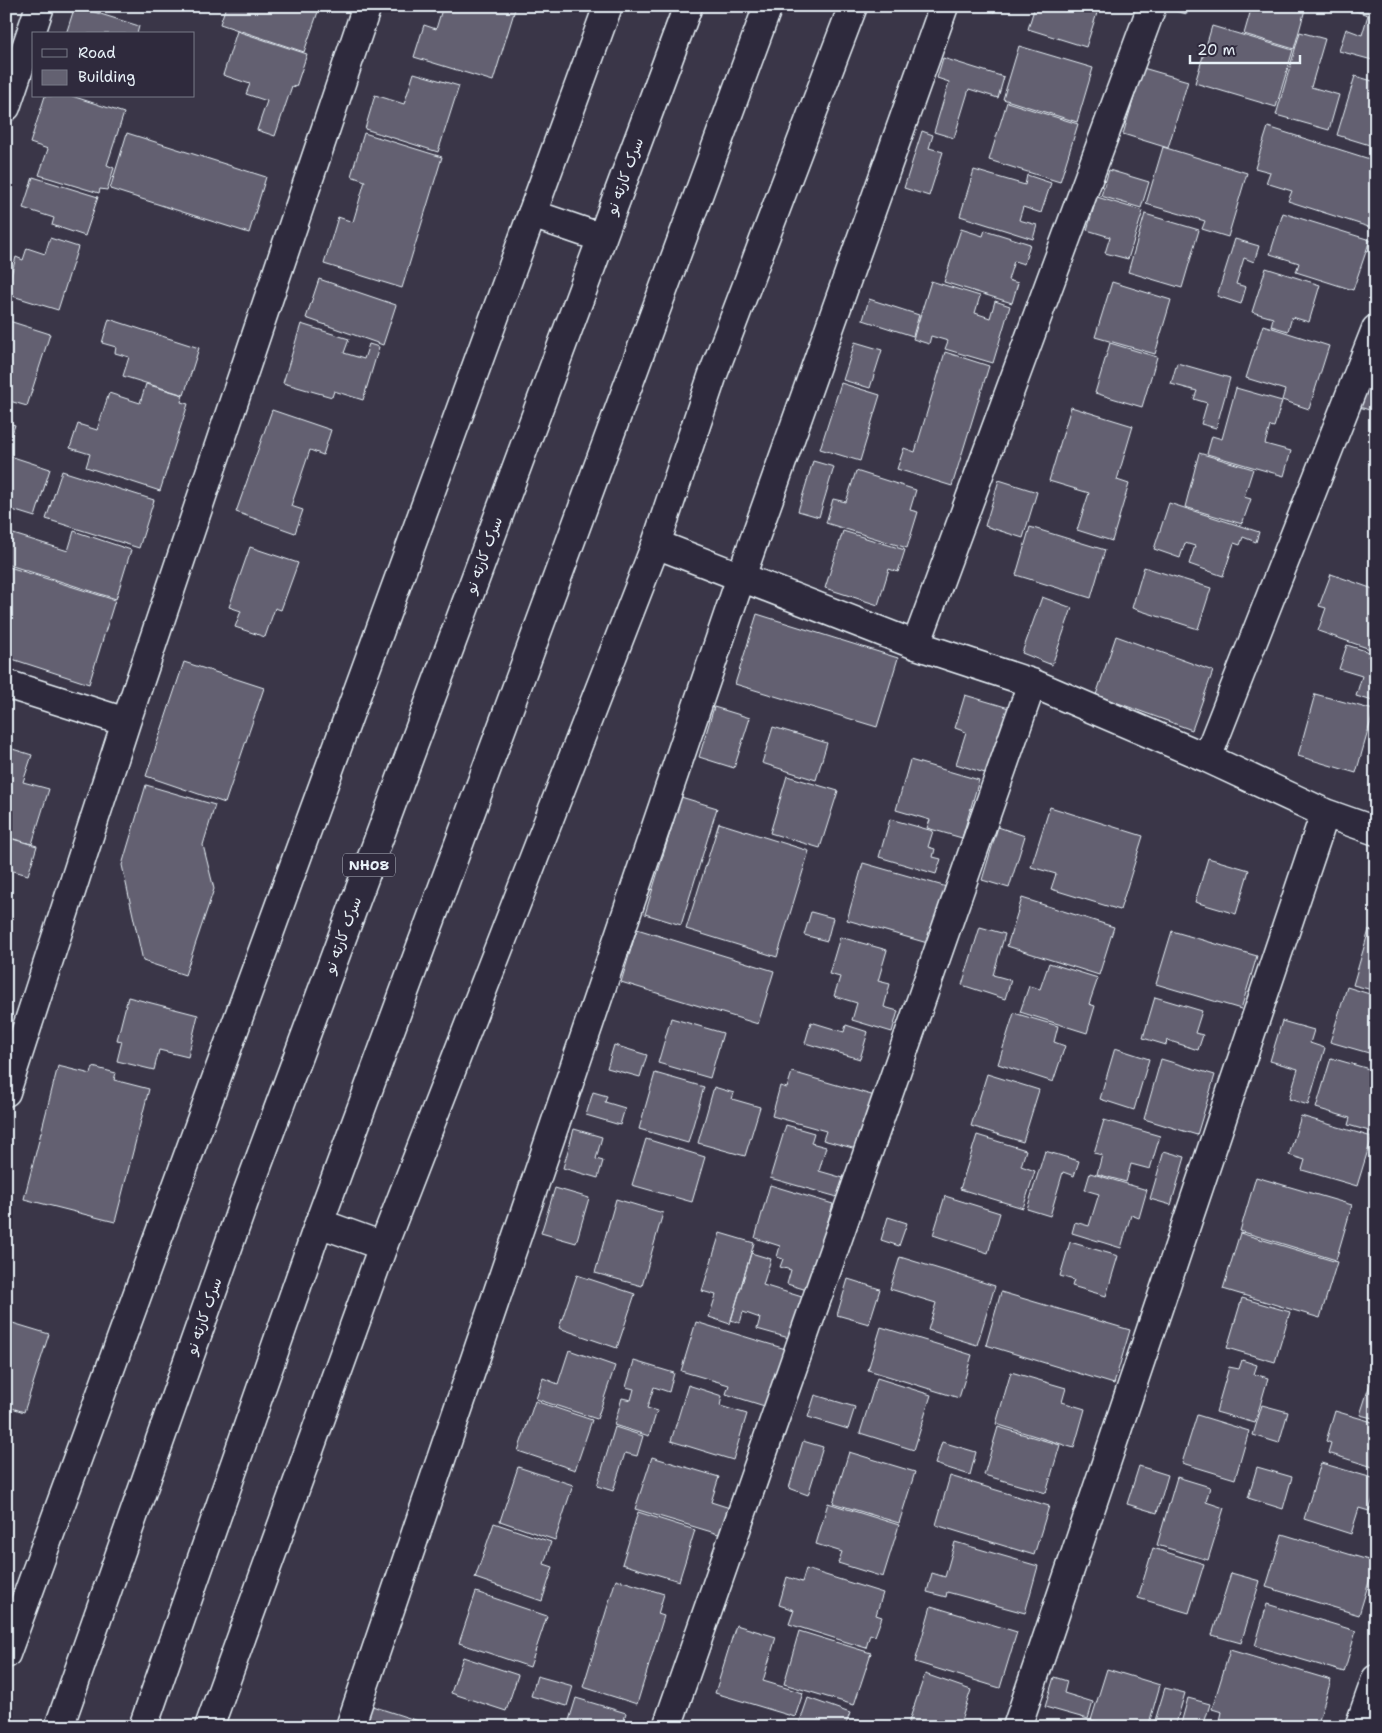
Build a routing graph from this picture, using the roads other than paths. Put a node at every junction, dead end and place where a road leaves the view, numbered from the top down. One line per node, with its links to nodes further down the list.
1 (40, 6): 9 (main road)
2 (367, 6): 18 (main road)
3 (608, 6): 10 (main road)
4 (688, 6): 11 (main road, سرک کارته نو / NH08)
5 (768, 6): 23 (main road)
6 (853, 6): 13 (main road)
7 (944, 6): 14 (main road)
8 (1152, 6): 15 (main road)
9 (6, 107)
10 (532, 214): 11 (main road); 25 (main road)
11 (602, 238): 27 (main road, سرک کارته نو / NH08)
12 (1376, 330): 19 (main road)
13 (656, 544): 14 (main road); 24 (main road)
14 (741, 578): 15 (main road); 30 (main road)
15 (916, 646): 16 (main road)
16 (1032, 683): 19 (main road); 31 (main road)
17 (6, 684): 18 (main road)
18 (126, 722): 22 (main road)
19 (1207, 758): 20 (main road)
20 (1325, 813): 21 (main road); 32 (main road)
21 (1376, 831)
22 (6, 1092)
23 (319, 1223): 24 (main road); 28 (main road)
24 (383, 1246): 29 (main road)
25 (6, 1654)
26 (1376, 1679): 33 (main road)
27 (59, 1727)
28 (143, 1727)
29 (209, 1727)
30 (350, 1727)
31 (667, 1727)
32 (1017, 1727)
33 (1360, 1727)

